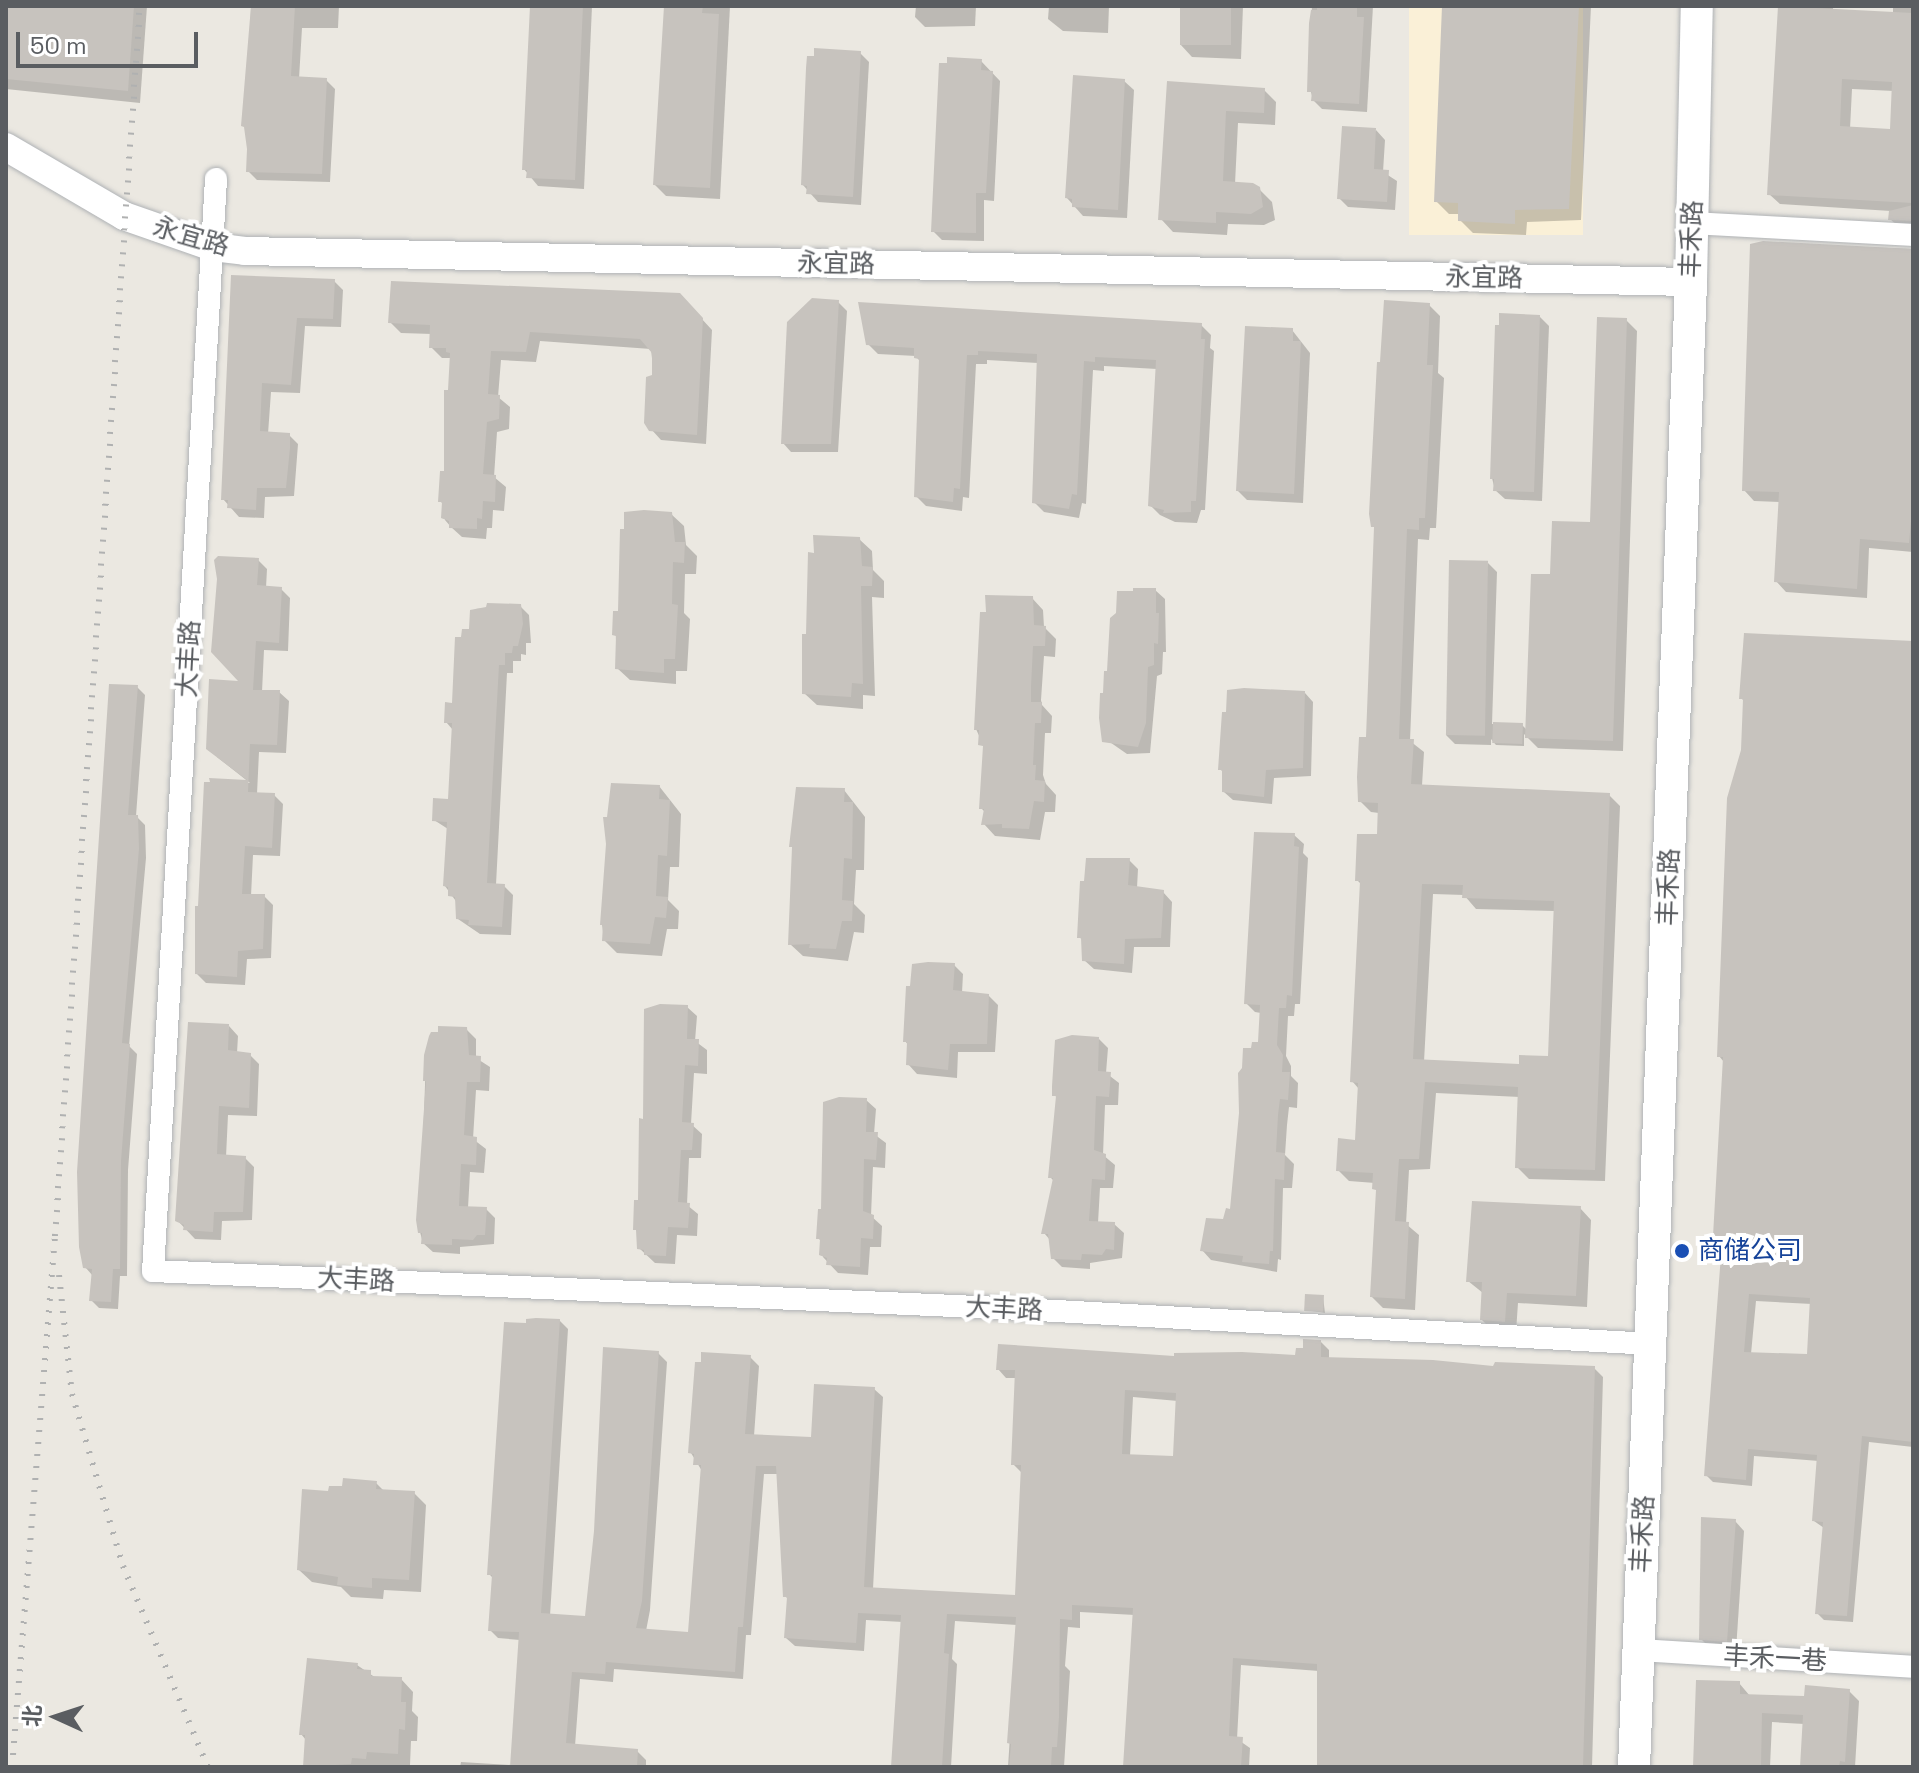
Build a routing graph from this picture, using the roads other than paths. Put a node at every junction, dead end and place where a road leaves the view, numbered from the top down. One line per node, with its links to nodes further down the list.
1 (1697, 6): 4 (main road, 丰禾路)
2 (6, 147): 6 (street, 永宜路)
3 (216, 179): 6 (street, 大丰路)
4 (1693, 223): 5 (street); 7 (main road, 丰禾路)
5 (1913, 235)
6 (213, 247): 7 (street, 永宜路); 8 (street, 大丰路)
7 (1691, 282): 8 (main road, 丰禾路)
8 (1652, 1344): 9 (main road, 丰禾路)
9 (1638, 1650): 10 (street, 丰禾一巷); 11 (main road, 丰禾路)
10 (1913, 1667)
11 (1634, 1767)

